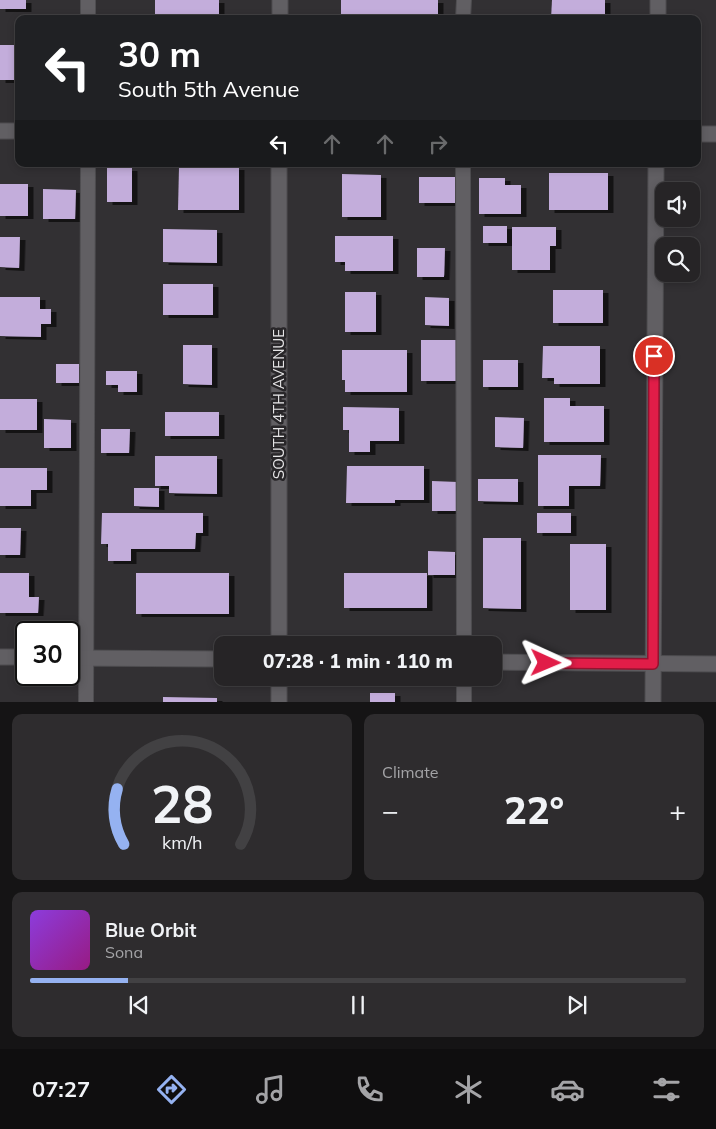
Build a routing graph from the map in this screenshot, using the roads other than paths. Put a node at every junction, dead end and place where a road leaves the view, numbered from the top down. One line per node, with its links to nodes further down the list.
1 (88, 0): 5 (lane)
2 (280, 0): 6 (street)
3 (464, 0): 7 (lane)
4 (658, 0): 8 (street)
5 (88, 15)
6 (280, 15)
7 (464, 15)
8 (658, 15)
9 (0, 131): 10 (street)
10 (15, 131)
11 (701, 134): 12 (street)
12 (716, 134)
13 (88, 167): 22 (lane)
14 (279, 167): 17 (street, SOUTH 4TH AVENUE)
15 (463, 167): 18 (lane)
16 (656, 167): 25 (street)
17 (279, 636)
18 (464, 636)
19 (0, 657): 20 (street)
20 (15, 657)
21 (80, 658): 22 (street)
22 (86, 658): 23 (street); 29 (lane)
23 (214, 659)
24 (502, 662): 25 (street)
25 (653, 664): 26 (street); 32 (street)
26 (716, 664)
27 (279, 686): 30 (street)
28 (464, 686): 31 (lane)
29 (86, 702)
30 (279, 702)
31 (464, 702)
32 (653, 702)

